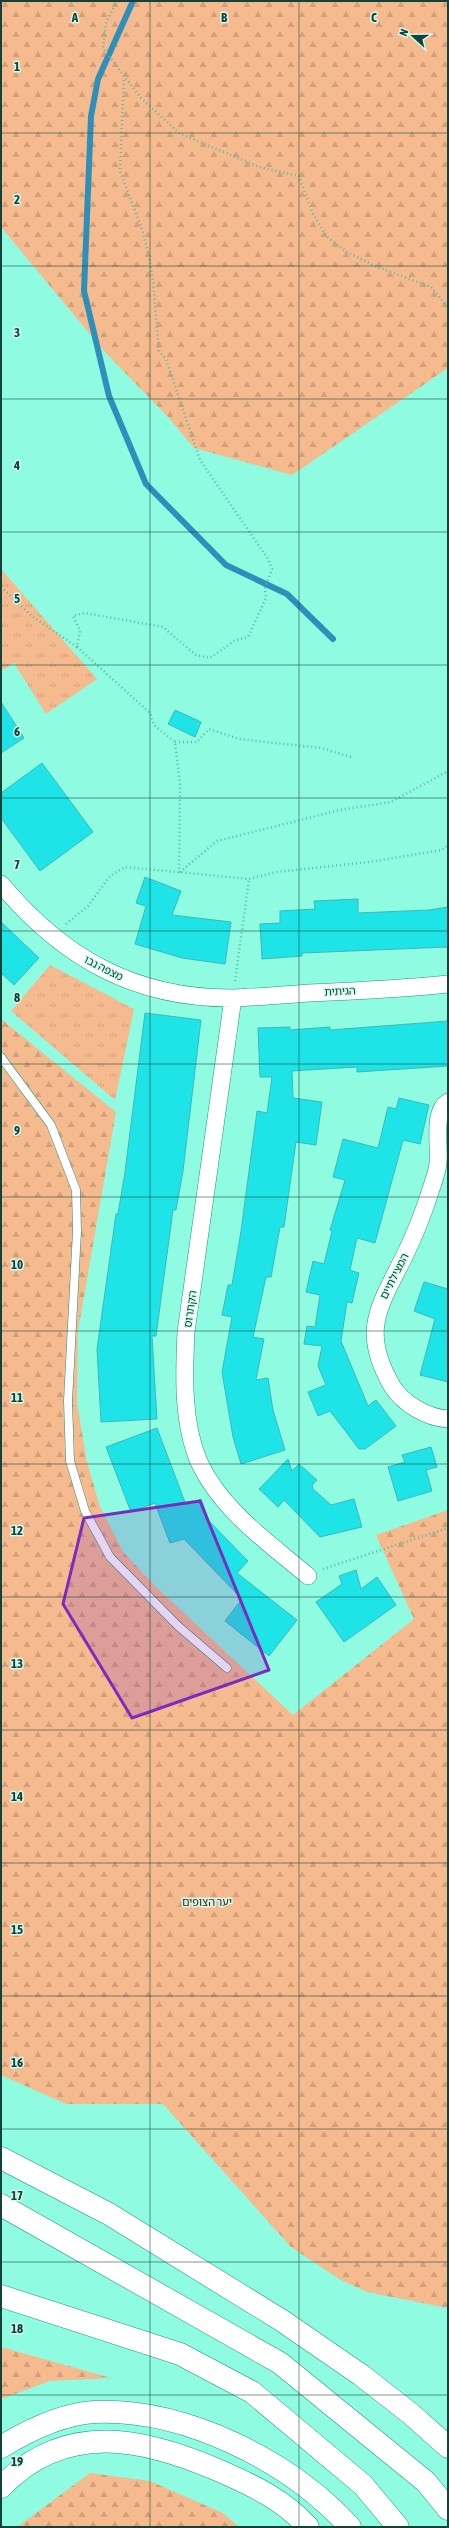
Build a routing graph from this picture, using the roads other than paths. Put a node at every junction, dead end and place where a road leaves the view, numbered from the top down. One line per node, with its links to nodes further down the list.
1 (1, 884): 3 (street, מצפה נבו)
2 (448, 984): 3 (street, הגיתית)
3 (233, 998): 7 (street, הקתרוס)
4 (1, 1057): 8 (lane)
5 (448, 1102): 6 (street, המצילתיים)
6 (448, 1419)
7 (308, 1576)
8 (227, 1668)
9 (1, 2158): 13 (main road)
10 (1, 2205): 15 (main road)
11 (1, 2296): 18 (main road)
12 (1, 2447): 17 (main road)
13 (448, 2447)
14 (1, 2487): 16 (main road)
15 (448, 2509)
16 (308, 2527)
17 (350, 2527)
18 (398, 2527)

